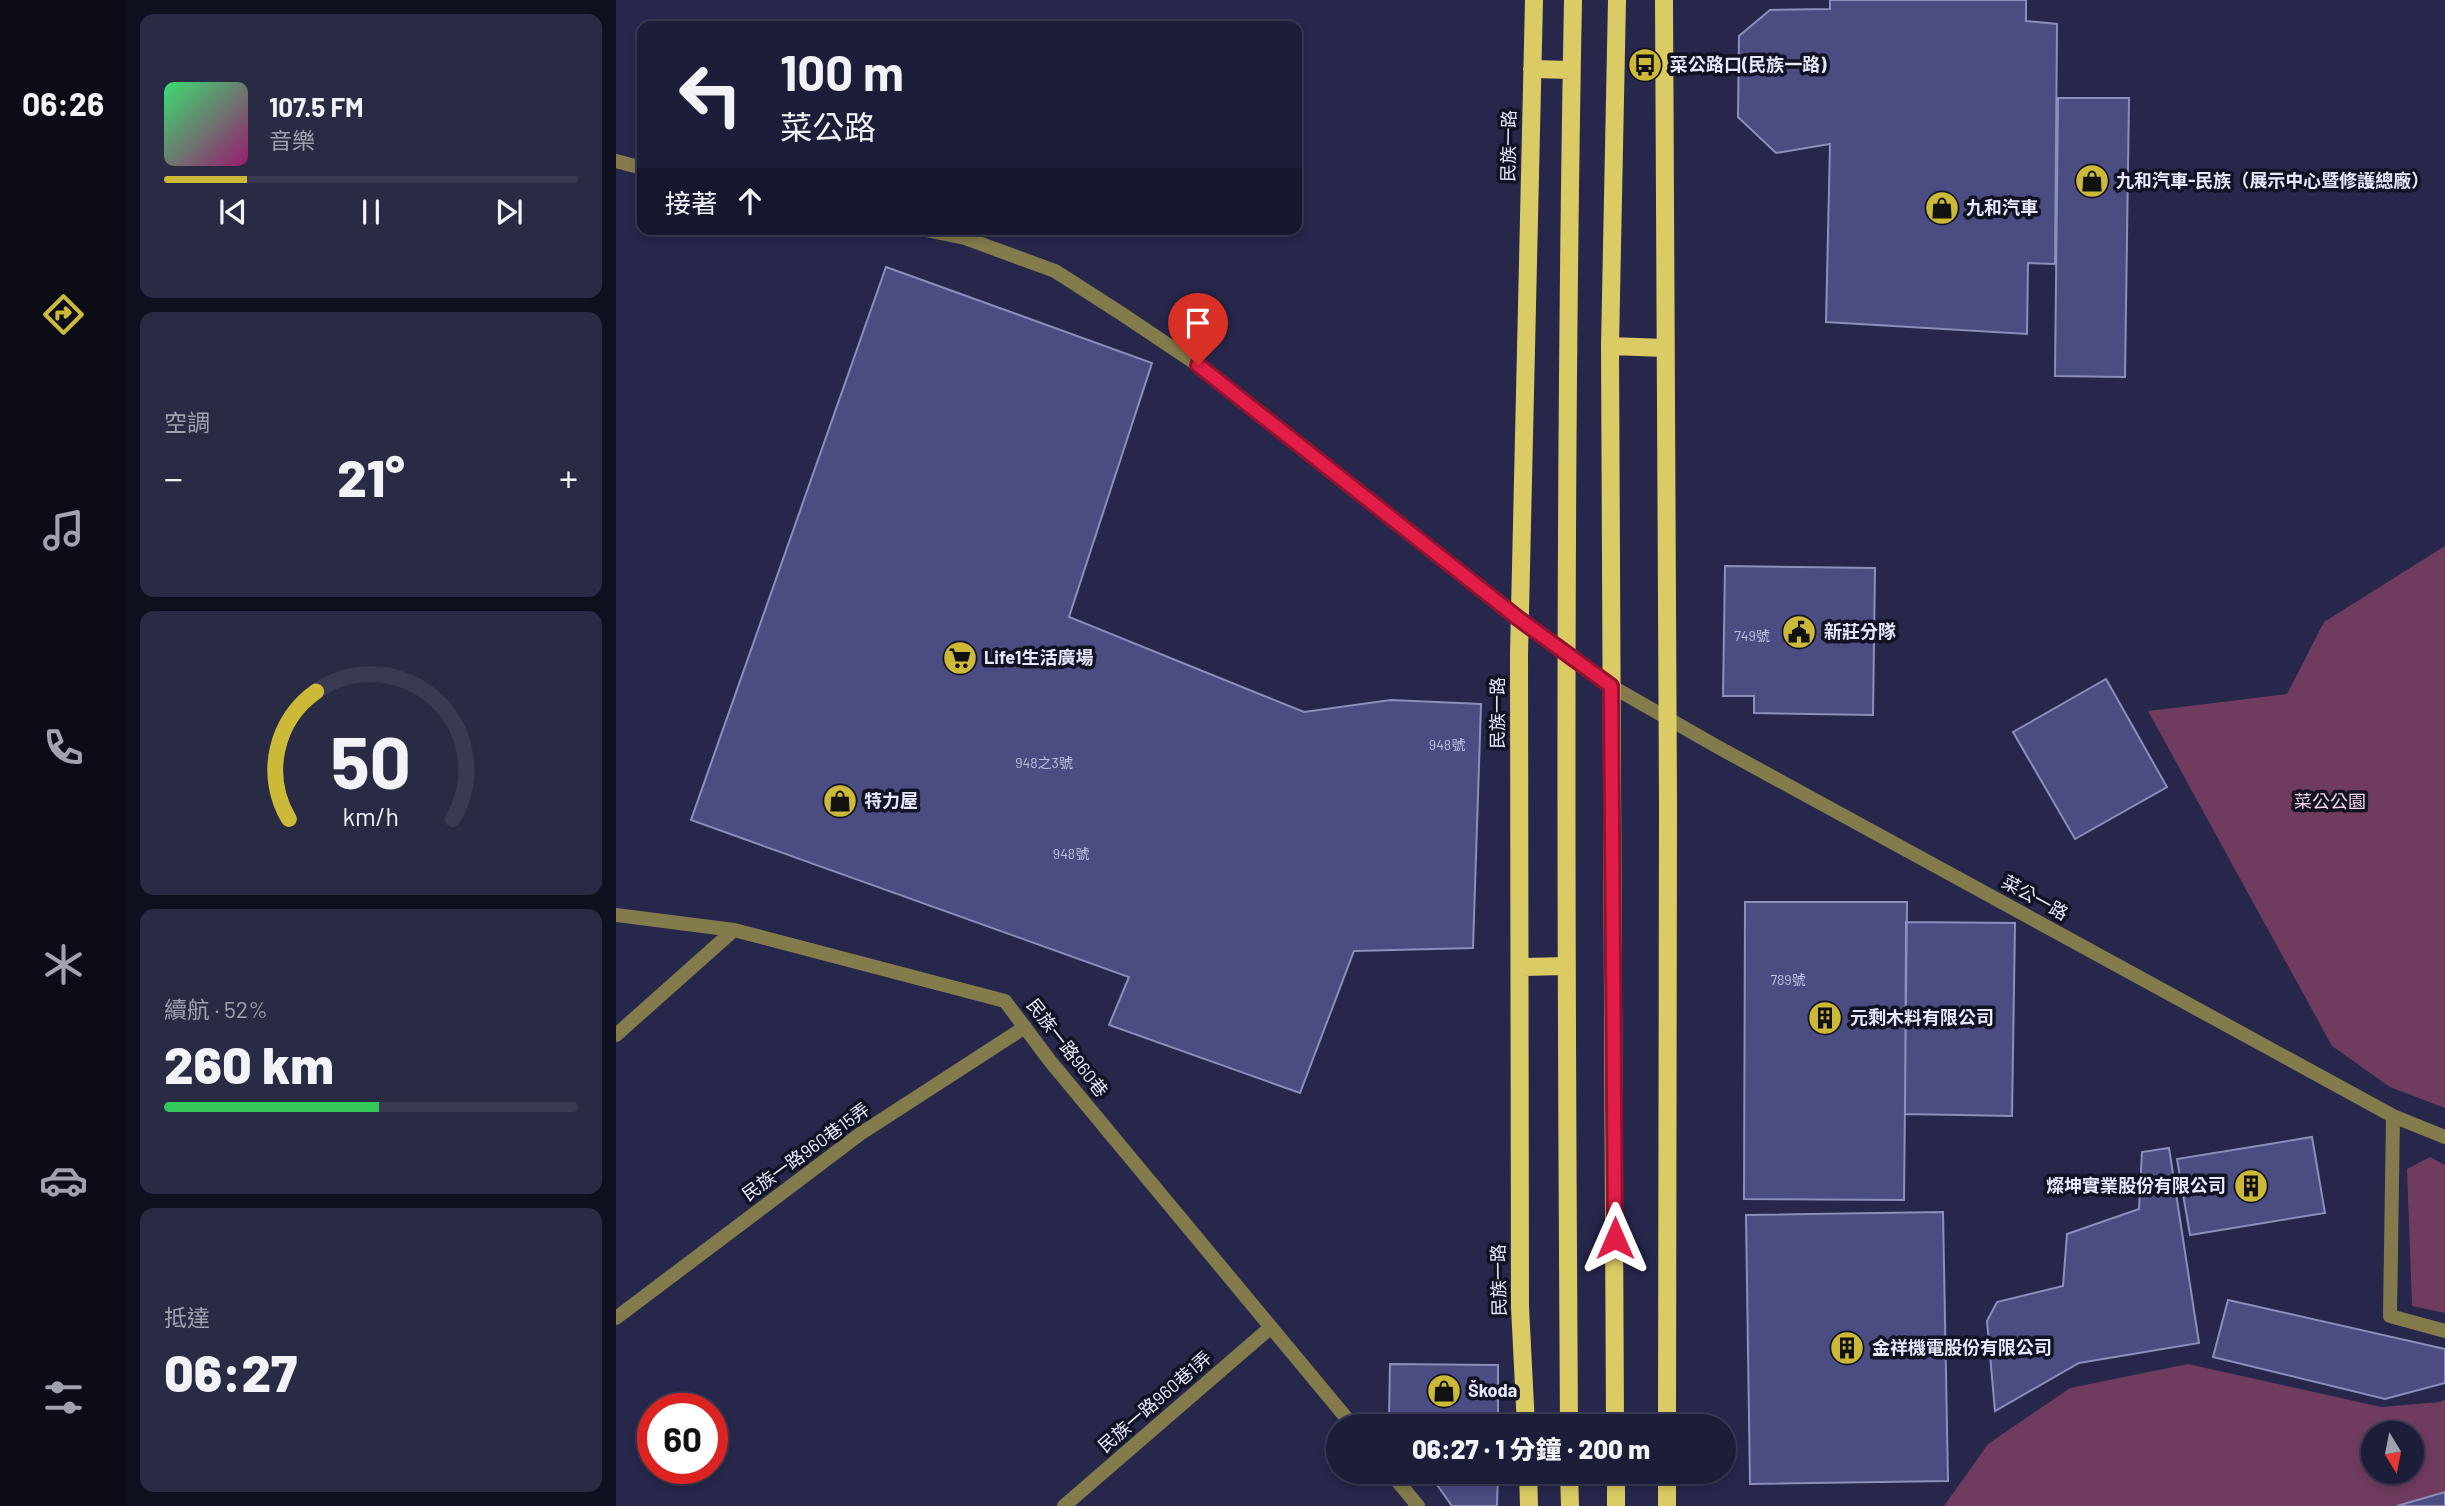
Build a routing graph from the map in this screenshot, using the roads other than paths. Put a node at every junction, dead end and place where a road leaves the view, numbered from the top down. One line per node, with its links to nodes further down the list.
1 (1534, 0): 5 (main road, 民族一路)
2 (1573, 0): 6 (main road)
3 (1617, 0): 10 (main road)
4 (1664, 0): 11 (main road)
5 (1532, 69): 6 (main road); 12 (main road, 民族一路)
6 (1571, 70): 13 (main road)
7 (616, 162): 8 (street)
8 (637, 167)
9 (950, 235): 12 (street, 菜公一路)
10 (1610, 346): 11 (main road); 14 (main road)
11 (1665, 348): 15 (main road)
12 (1519, 619): 13 (street, 菜公一路); 19 (main road, 民族一路)
13 (1567, 655): 14 (street, 菜公一路); 18 (main road)
14 (1611, 686): 15 (street, 菜公一路); 30 (main road)
15 (1667, 718): 22 (street, 菜公一路); 31 (main road)
16 (616, 915): 17 (street, 民族一路960巷)
17 (734, 930): 20 (street, 民族一路960巷); 21 (street)
18 (1566, 966): 19 (main road); 29 (main road)
19 (1520, 967): 28 (main road, 民族一路)
20 (1025, 1027): 24 (street, 民族一路960巷15弄); 25 (street, 民族一路960巷)
21 (616, 1035)
22 (2393, 1116): 23 (street, 菜公一路); 26 (street)
23 (2445, 1137)
24 (616, 1318)
25 (1271, 1327): 27 (street, 民族一路960巷); 37 (street, 民族一路960巷1弄)
26 (2445, 1331)
27 (1343, 1414)
28 (1525, 1414)
29 (1569, 1414)
30 (1615, 1414)
31 (1667, 1414)
32 (1400, 1484): 38 (street)
33 (1528, 1484): 39 (main road)
34 (1569, 1484): 40 (main road)
35 (1616, 1484): 41 (main road)
36 (1667, 1484): 42 (main road)
37 (1064, 1506)
38 (1418, 1506)
39 (1529, 1506)
40 (1570, 1506)
41 (1616, 1506)
42 (1667, 1506)

